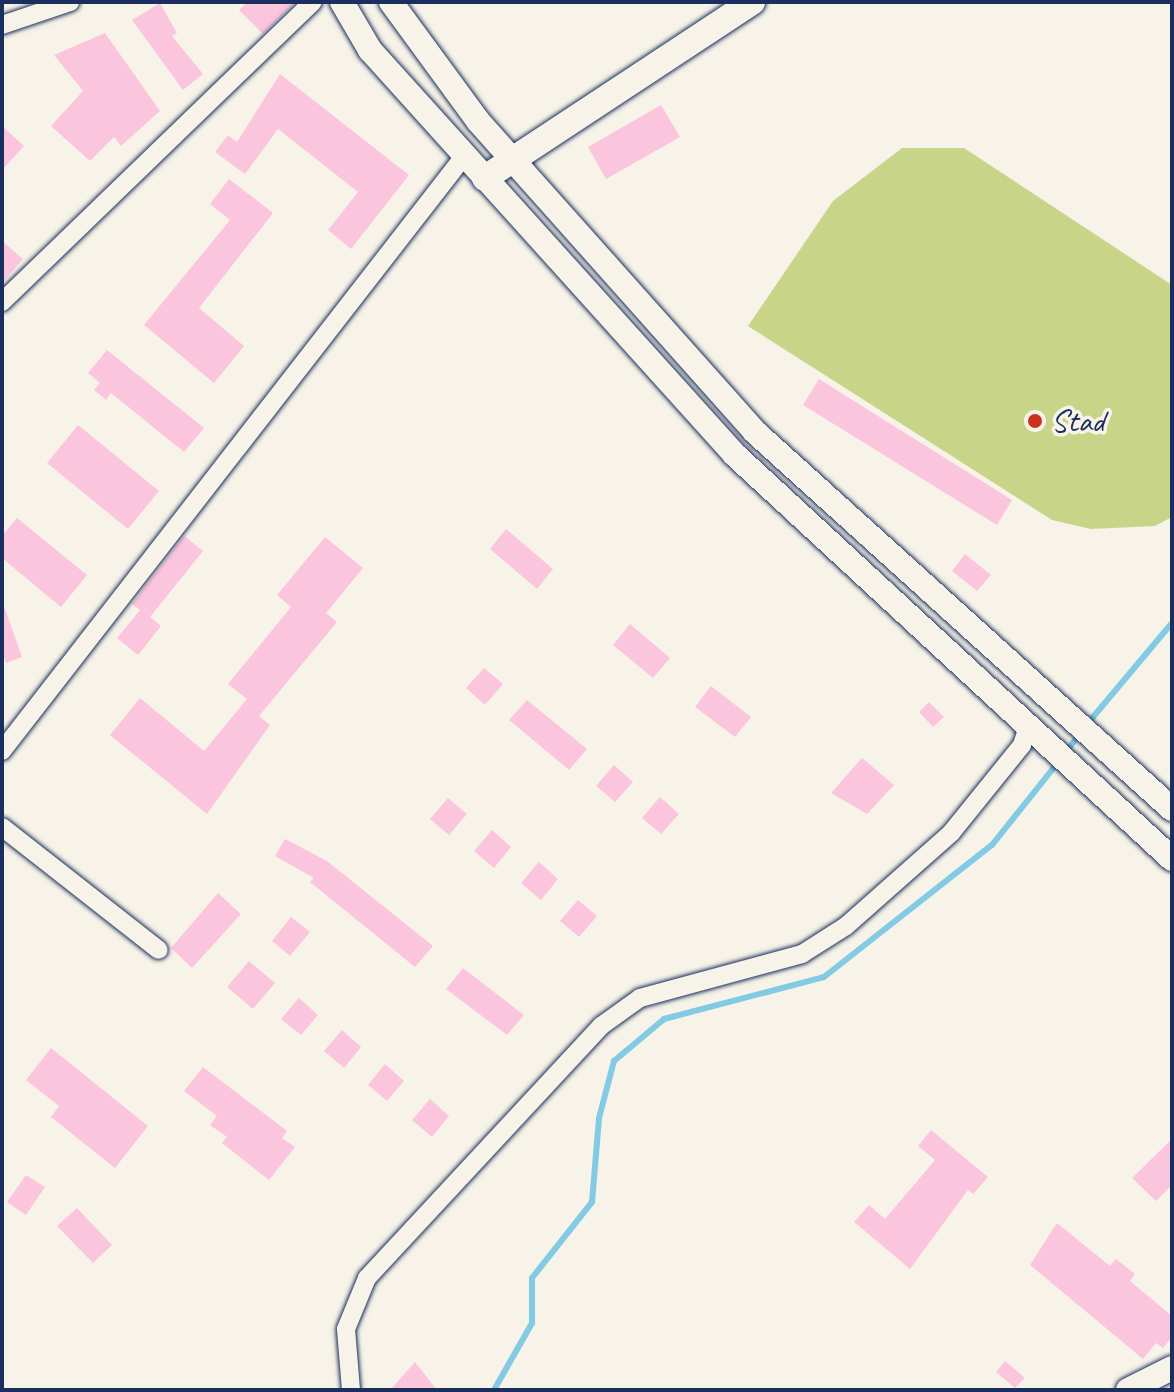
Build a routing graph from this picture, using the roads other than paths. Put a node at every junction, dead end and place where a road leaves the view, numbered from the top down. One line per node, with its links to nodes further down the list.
1 (313, 2): 10 (street)
2 (342, 2): 7 (street)
3 (391, 2): 8 (street)
4 (752, 2): 8 (main road)
5 (63, 3): 6 (street)
6 (2, 25)
7 (465, 155): 9 (street); 12 (street)
8 (514, 162): 9 (main road); 13 (street)
9 (485, 178): 11 (street)
10 (2, 302)
11 (1029, 723): 15 (street); 18 (street)
12 (2, 751)
13 (1172, 809)
14 (2, 827): 16 (street)
15 (1172, 859)
16 (159, 950)
17 (1172, 1368): 19 (street)
18 (351, 1390)
19 (1128, 1390)

